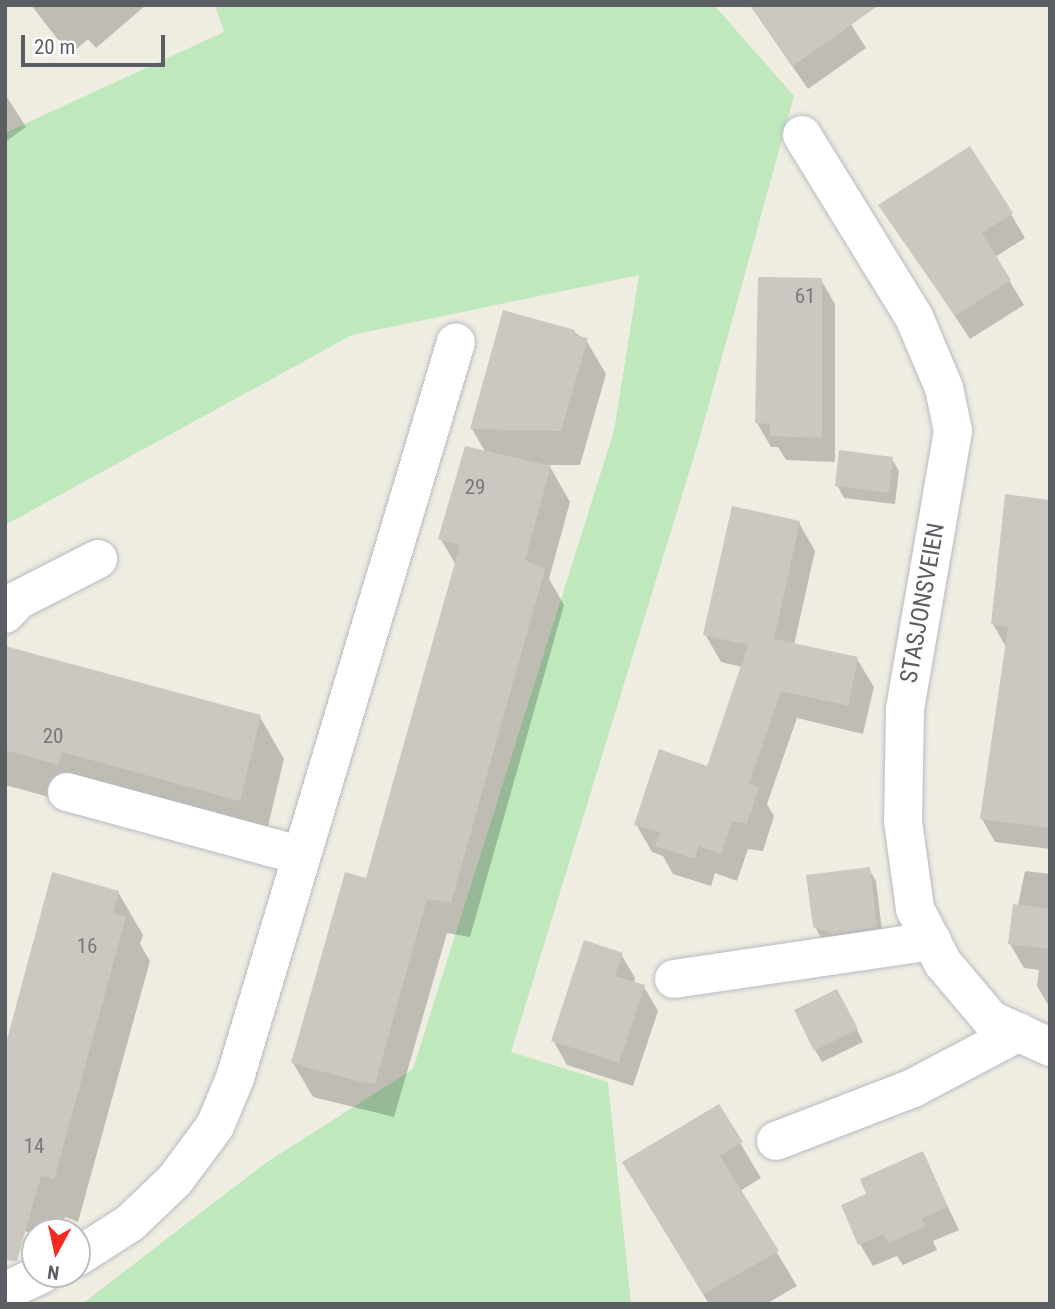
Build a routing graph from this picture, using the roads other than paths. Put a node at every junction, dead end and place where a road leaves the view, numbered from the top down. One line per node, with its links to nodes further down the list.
1 (802, 135): 7 (street, STASJONSVEIEN)
2 (456, 342): 6 (street)
3 (98, 559): 4 (street)
4 (5, 614)
5 (68, 792): 6 (street)
6 (299, 855): 11 (street)
7 (932, 941): 8 (street); 9 (street, STASJONSVEIEN)
8 (674, 979)
9 (1034, 1040): 10 (street)
10 (776, 1142)
11 (91, 1247)
12 (21, 1284): 13 (street)
13 (5, 1291)

